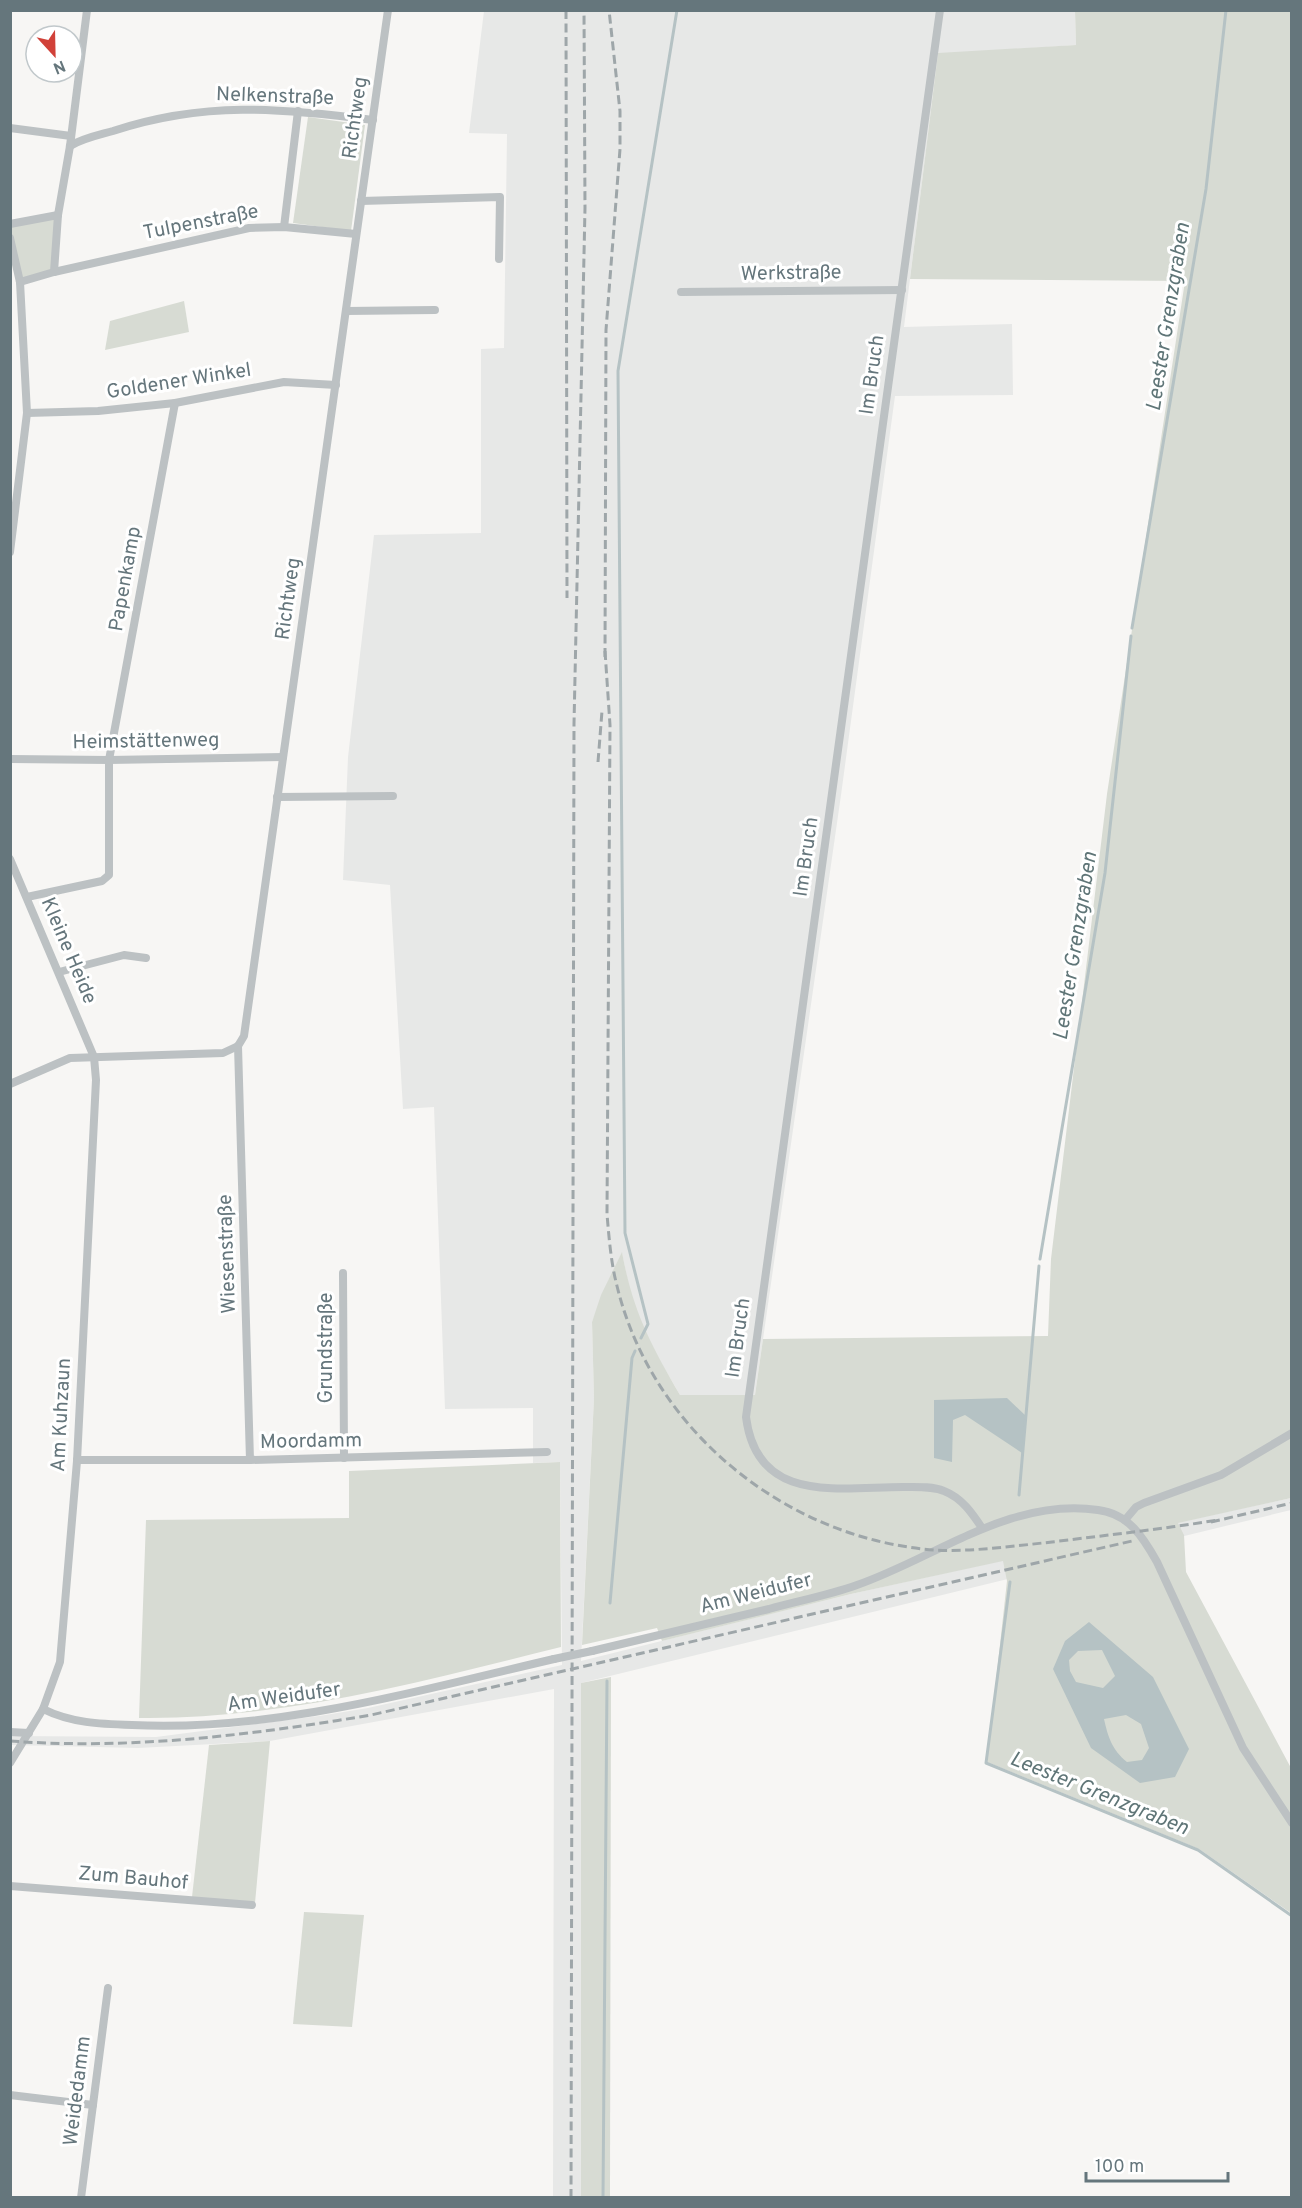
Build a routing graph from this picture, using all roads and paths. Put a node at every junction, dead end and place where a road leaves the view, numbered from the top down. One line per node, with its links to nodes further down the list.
1 (87, 10): 7 (street)
2 (388, 10): 5 (street, Richtweg)
3 (940, 10): 17 (street, Im Bruch)
4 (298, 111): 5 (street, Nelkenstraße); 7 (street, Nelkenstraße); 11 (street)
5 (373, 120): 8 (street, Richtweg)
6 (10, 128): 7 (street)
7 (71, 142): 9 (street)
8 (360, 201): 12 (street, Richtweg); 14 (street)
9 (58, 215): 10 (street); 15 (street)
10 (10, 224)
11 (284, 227): 12 (street, Tulpenstraße); 15 (street, Tulpenstraße)
12 (356, 234): 20 (street, Richtweg)
13 (10, 238): 16 (street)
14 (499, 259)
15 (54, 272): 16 (street, Tulpenstraße)
16 (20, 282): 23 (street)
17 (902, 290): 18 (street, Werkstraße); 44 (street, Im Bruch)
18 (681, 292)
19 (435, 310): 20 (street)
20 (346, 311): 21 (street, Richtweg)
21 (336, 386): 22 (street, Goldener Winkel); 25 (street, Richtweg)
22 (175, 403): 23 (street, Goldener Winkel); 27 (street, Papenkamp)
23 (27, 413): 24 (street)
24 (10, 552)
25 (283, 757): 27 (street, Heimstättenweg); 29 (street, Richtweg)
26 (10, 759): 27 (street, Heimstättenweg)
27 (109, 760): 31 (street, Papenkamp)
28 (393, 796): 29 (street)
29 (278, 797): 34 (street, Richtweg)
30 (10, 859): 31 (street, Kleine Heide)
31 (27, 897): 33 (street, Kleine Heide)
32 (146, 958): 33 (street)
33 (59, 972): 35 (street, Kleine Heide)
34 (238, 1046): 35 (street); 42 (street, Wiesenstraße)
35 (94, 1057): 36 (street); 41 (street, Am Kuhzaun)
36 (10, 1084)
37 (343, 1273): 40 (street, Grundstraße)
38 (1292, 1433): 43 (street)
39 (547, 1452): 40 (street, Moordamm)
40 (344, 1458): 42 (street, Moordamm)
41 (77, 1460): 42 (street, Moordamm); 45 (street, Am Kuhzaun)
42 (250, 1460)
43 (1125, 1520): 44 (street, Am Weidufer); 49 (street, Am Weidufer)
44 (982, 1528): 45 (street, Am Weidufer, bridge)
45 (43, 1709): 47 (street, Am Kuhzaun)
46 (10, 1732): 47 (street)
47 (29, 1733): 48 (street, Am Kuhzaun)
48 (10, 1763)
49 (1292, 1823)
50 (10, 1886): 51 (street, Zum Bauhof)
51 (252, 1905)
52 (108, 1988): 54 (street, Weidedamm)
53 (10, 2095): 54 (street)
54 (93, 2105): 55 (street, Weidedamm)
55 (81, 2198)

